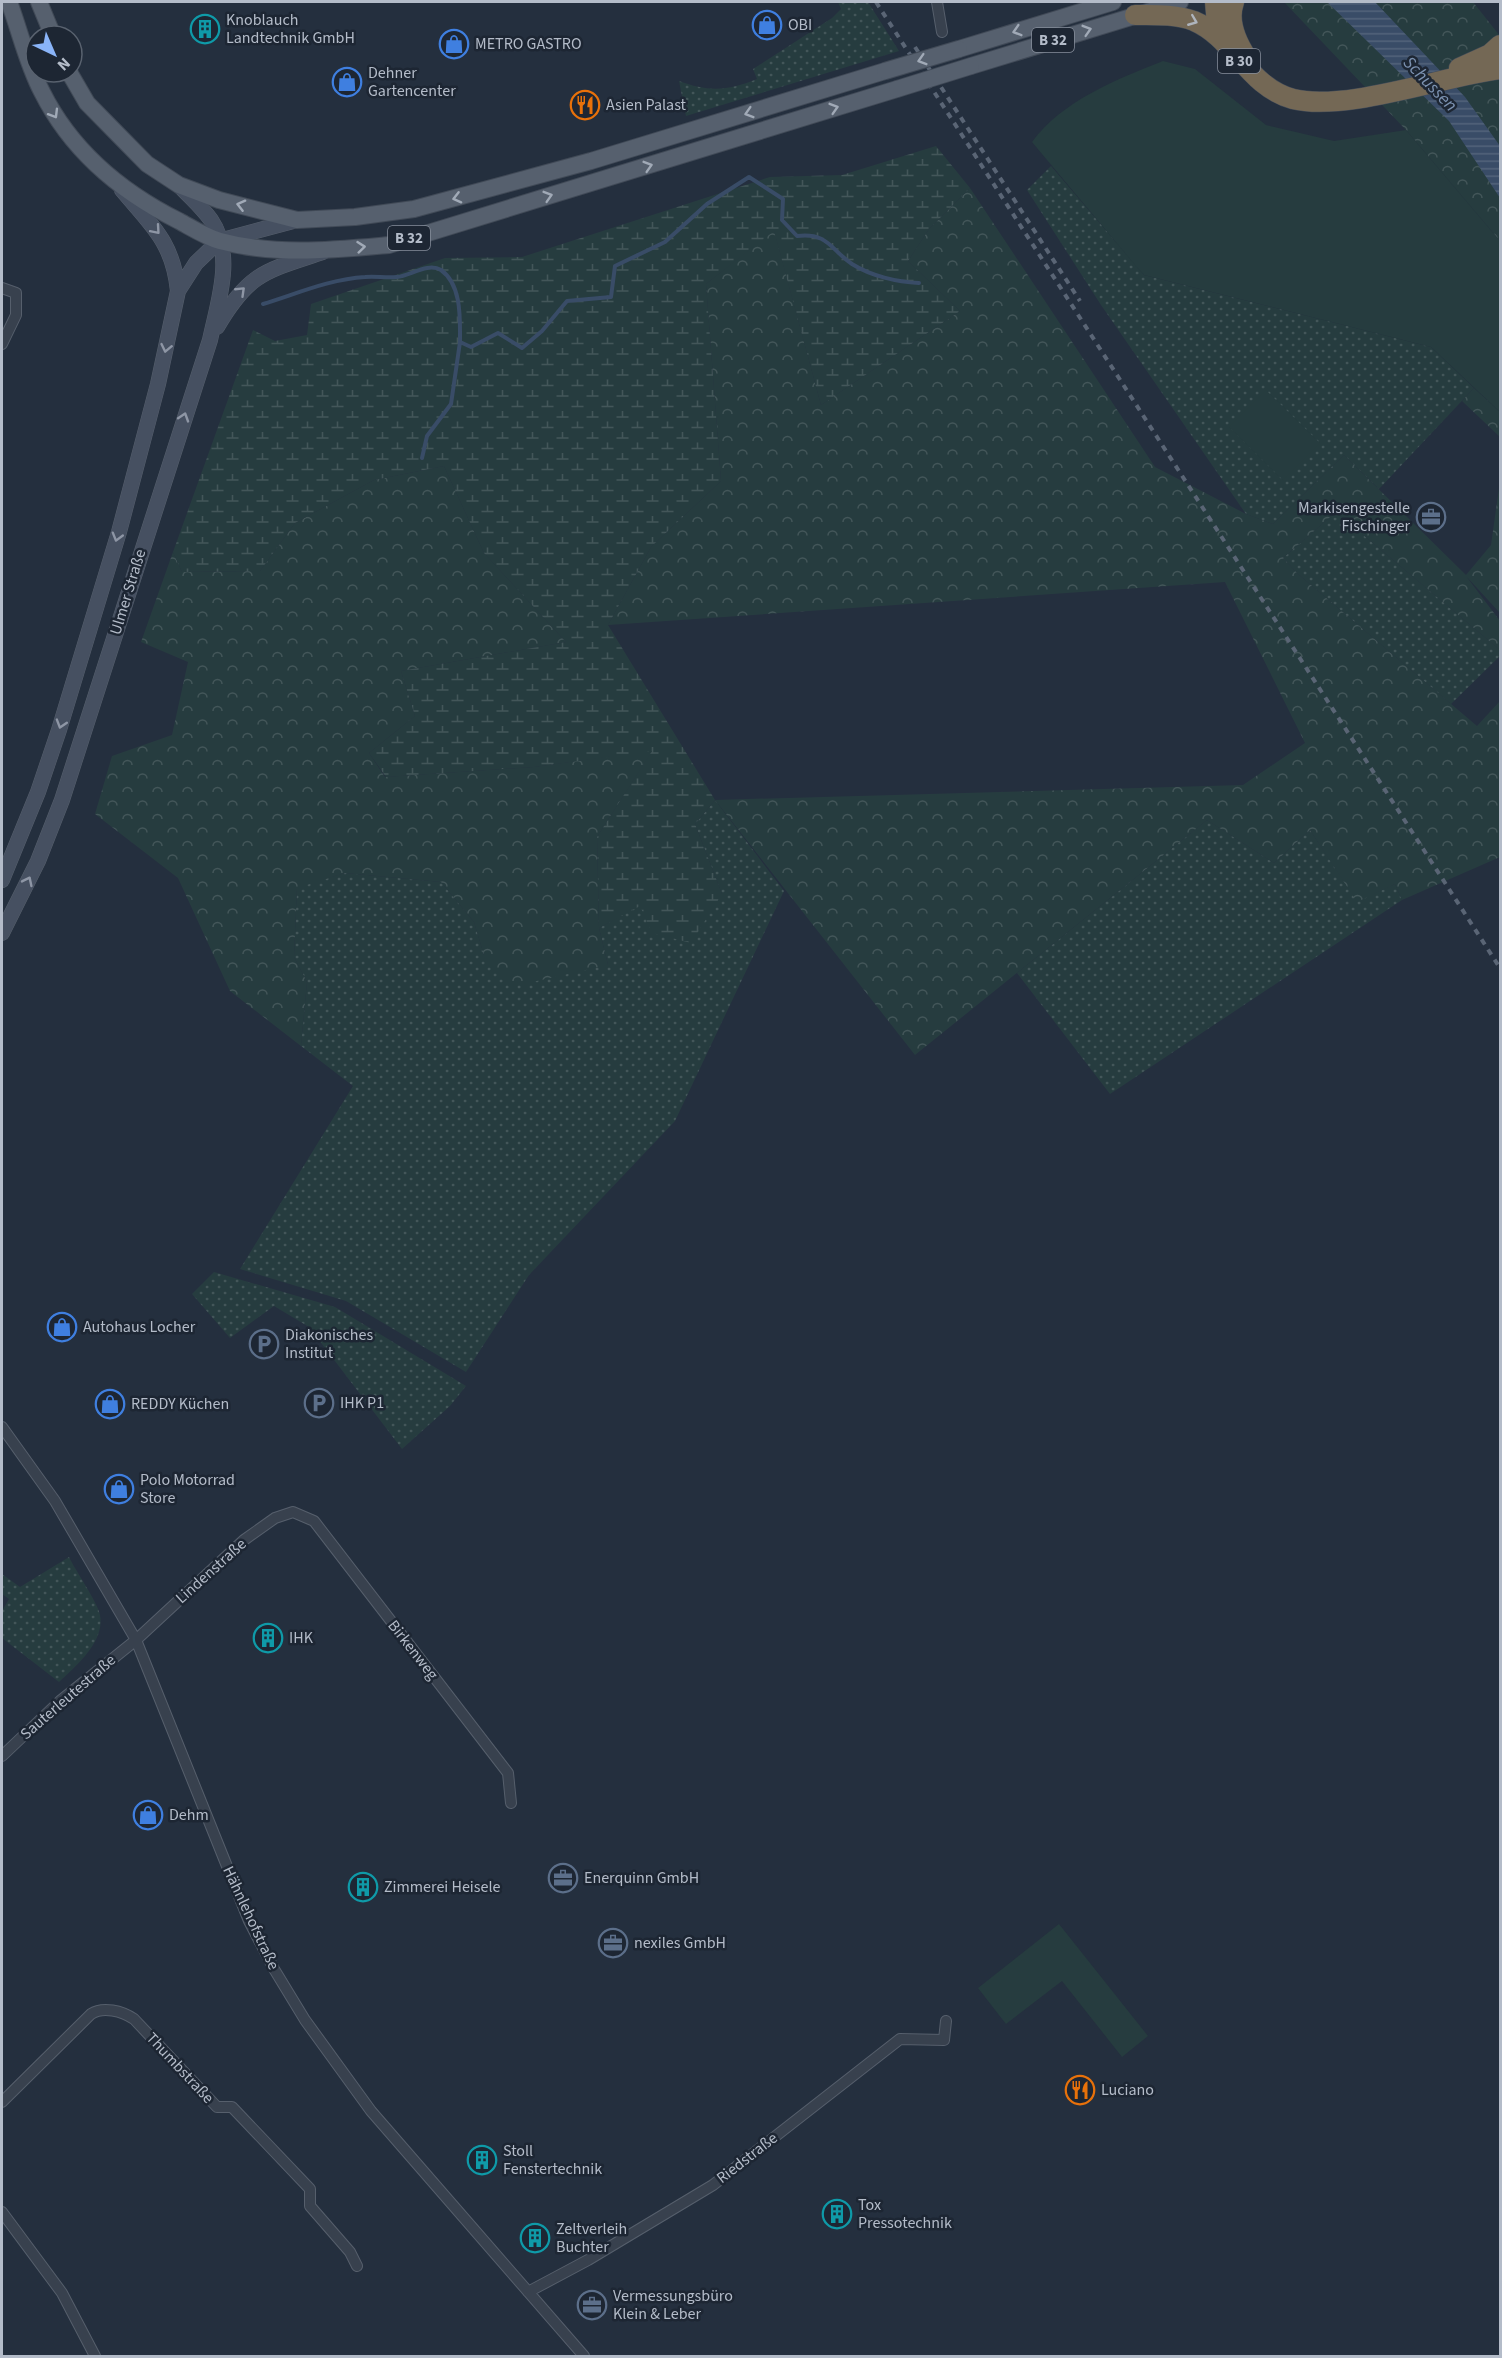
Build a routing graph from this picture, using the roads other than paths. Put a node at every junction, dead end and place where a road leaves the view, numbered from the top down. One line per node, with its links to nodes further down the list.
1 (9, 2): 16 (main road, B 32, one-way to 16)
2 (39, 2): 9 (main road)
3 (937, 2): 10 (street)
4 (1113, 2): 18 (main road, B 32, one-way to 18, bridge)
5 (1180, 2): 8 (main road, B 32)
6 (1215, 2): 11 (highway, B 30)
7 (1234, 2): 15 (highway)
8 (1135, 15): 11 (highway, B 30, one-way to 11); 20 (main road, B 32, one-way to 8, bridge)
9 (48, 24)
10 (942, 32)
11 (1218, 36): 15 (highway, B 30)
12 (1500, 45): 15 (highway)
13 (1500, 69): 15 (highway, B 30)
14 (76, 84): 17 (main road, Ulmer Straße / B 32)
15 (1343, 96)
16 (118, 185): 19 (main road, B 32); 22 (main road, one-way to 22)
17 (179, 185): 18 (main road, B 32, one-way to 17); 19 (main road, Ulmer Straße)
18 (297, 220): 19 (main road, Ulmer Straße)
19 (219, 241): 20 (main road, B 32); 22 (main road, Ulmer Straße); 23 (main road, Ulmer Straße)
20 (327, 251): 23 (main road, one-way to 20)
21 (2, 288): 24 (street)
22 (178, 291): 25 (main road, Ulmer Straße, one-way to 25)
23 (210, 340): 26 (main road, Ulmer Straße, one-way to 23)
24 (2, 344)
25 (2, 880)
26 (2, 933)
27 (2, 1427): 29 (street, Hähnlehofstraße)
28 (293, 1512): 29 (street, Lindenstraße); 31 (street, Birkenweg)
29 (136, 1640): 30 (street, Sauterleutestraße); 36 (street, Hähnlehofstraße)
30 (2, 1756)
31 (511, 1803)
32 (946, 2021): 36 (street, Riedstraße)
33 (2, 2102): 35 (street, Thumbstraße)
34 (2, 2212): 37 (street)
35 (357, 2266)
36 (528, 2292): 38 (street, Hähnlehofstraße)
37 (95, 2356)
38 (584, 2356)

